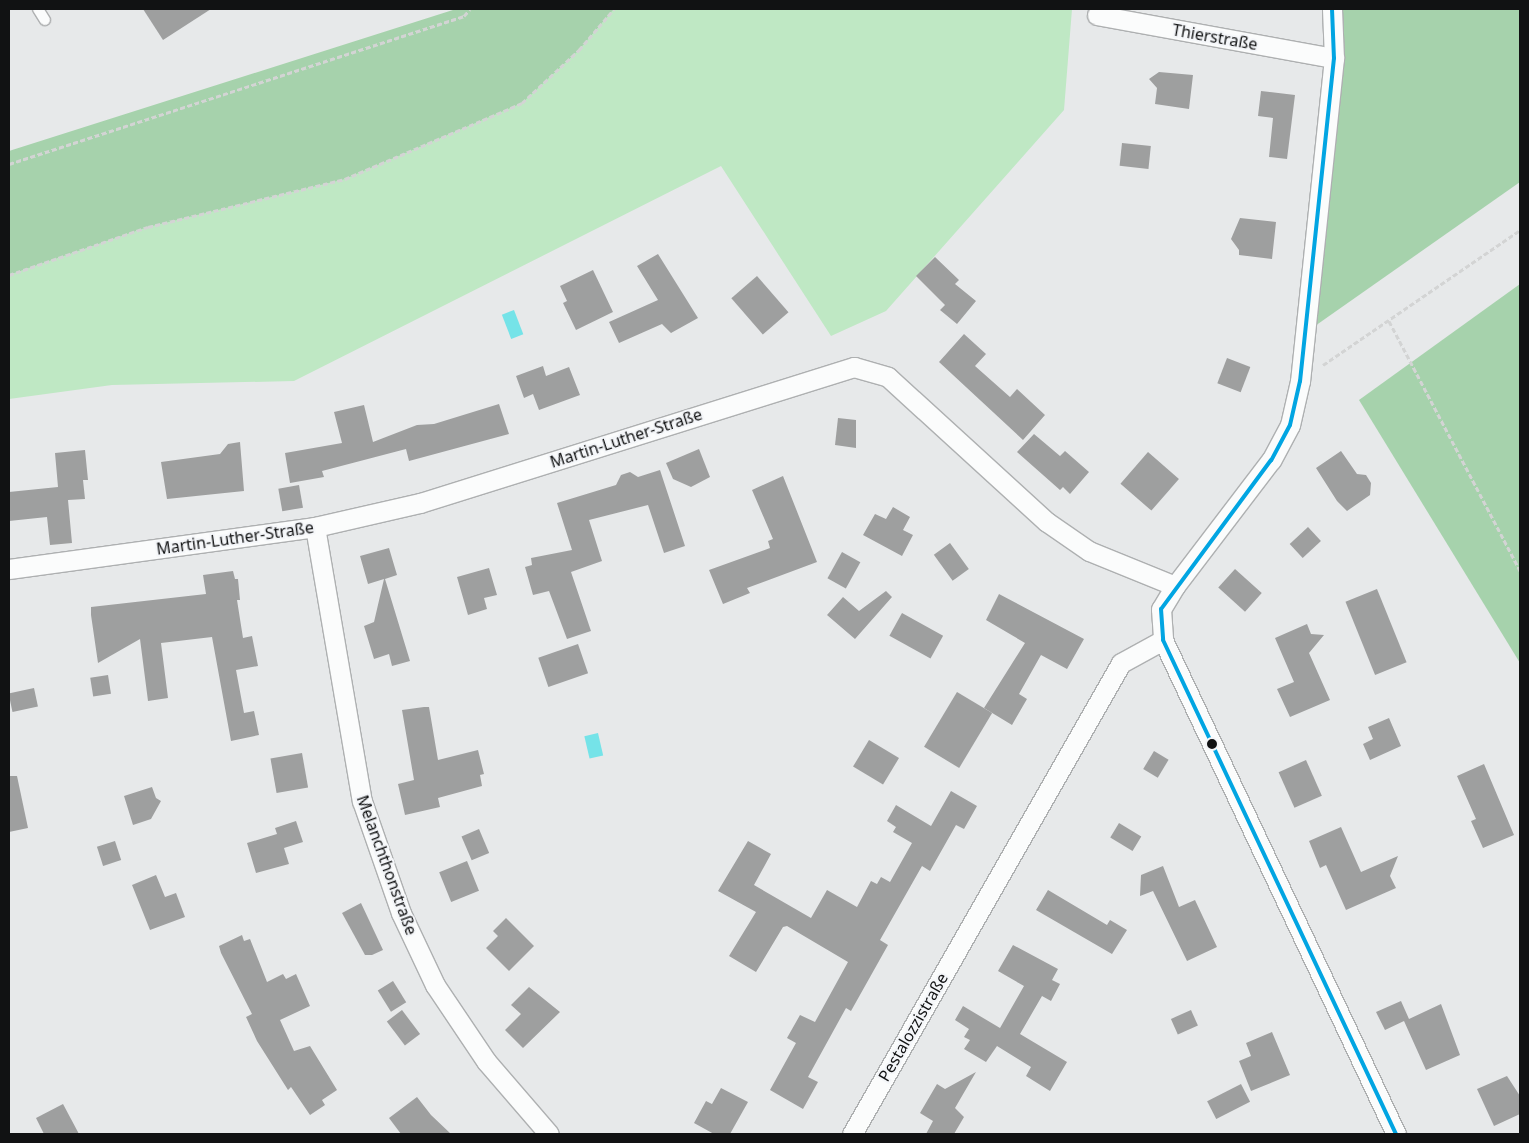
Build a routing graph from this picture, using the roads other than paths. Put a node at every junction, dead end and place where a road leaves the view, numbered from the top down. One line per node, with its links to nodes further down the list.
1 (38, 9): 4 (lane)
2 (1332, 9): 5 (street)
3 (1097, 15): 5 (street, Thierstraße)
4 (45, 20)
5 (1334, 58): 8 (street)
6 (315, 526): 7 (street, Martin-Luther-Straße); 8 (street, Martin-Luther-Straße); 10 (street, Melanchthonstraße)
7 (9, 569)
8 (1175, 586): 9 (street)
9 (1163, 640): 11 (street, Pestalozzistraße); 12 (street)
10 (549, 1134)
11 (852, 1134)
12 (1396, 1134)

